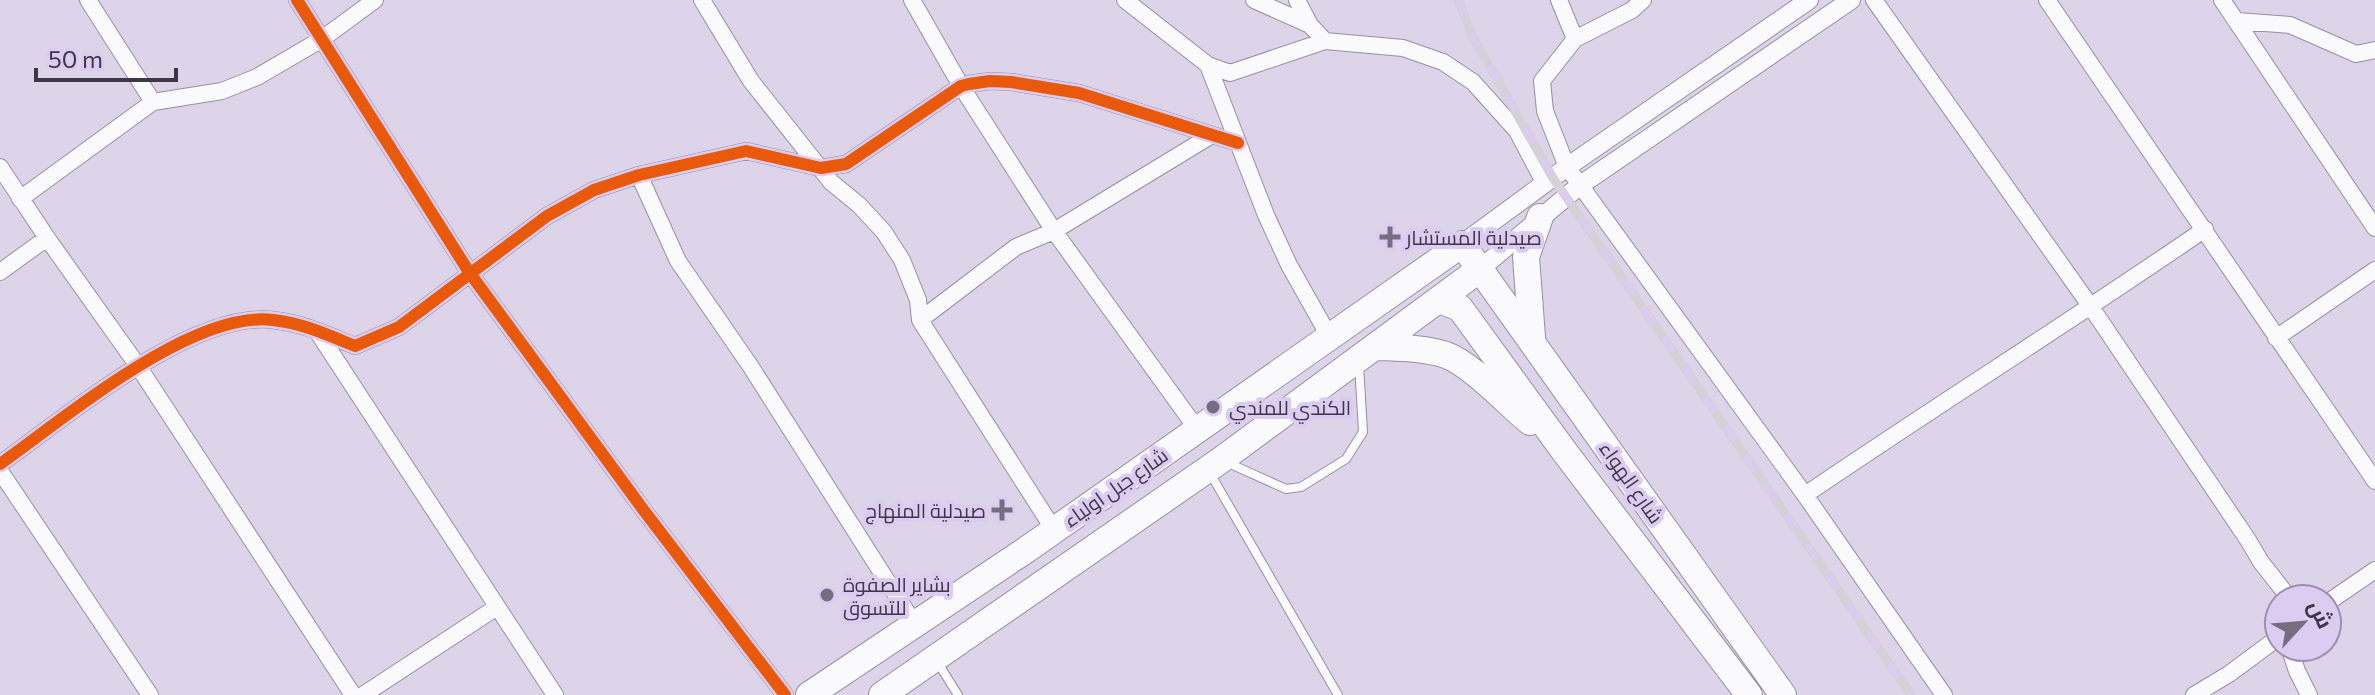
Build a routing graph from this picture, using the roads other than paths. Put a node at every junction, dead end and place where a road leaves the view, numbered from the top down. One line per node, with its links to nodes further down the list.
1 (88, 0): 24 (street)
2 (297, 0): 18 (street)
3 (375, 0): 18 (street)
4 (702, 0): 29 (street)
5 (912, 0): 23 (street)
6 (1125, 0): 22 (street)
7 (1254, 0): 17 (street)
8 (1297, 0): 17 (street)
9 (1559, 0): 19 (street)
10 (1643, 0): 19 (street)
11 (1809, 0): 28 (street)
12 (1851, 0): 32 (street)
13 (1874, 0): 46 (street)
14 (2047, 0): 36 (street)
15 (2222, 0): 16 (street)
16 (2237, 21): 21 (street); 35 (street)
17 (1310, 25): 20 (street)
18 (322, 39): 24 (street); 44 (street)
19 (1575, 39): 28 (street)
20 (1325, 41): 22 (street); 31 (street)
21 (2375, 50)
22 (1208, 65): 26 (street)
23 (961, 86): 25 (street); 29 (street); 37 (street)
24 (153, 102): 33 (street)
25 (1212, 135): 26 (street); 37 (street)
26 (1238, 143): 49 (street)
27 (0, 167): 33 (street)
28 (1567, 167): 31 (street); 32 (street)
29 (821, 168): 30 (street); 47 (street)
30 (639, 175): 44 (street); 66 (street)
31 (1545, 184): 39 (street)
32 (1579, 186): 34 (street); 60 (street)
33 (20, 199): 38 (street)
34 (1540, 217): 40 (street); 51 (highway)
35 (2375, 228)
36 (2205, 229): 46 (street); 50 (street)
37 (1054, 231): 47 (street); 54 (street)
38 (47, 238): 43 (street); 53 (street)
39 (1462, 244): 40 (highway, شارع الهواء); 42 (highway, شارع جبل اولياء)
40 (1480, 269): 45 (highway, شارع جبل اولياء); 51 (highway, شارع الهواء)
41 (2375, 270): 50 (street)
42 (1422, 271): 45 (highway); 49 (highway, شارع جبل اولياء)
43 (0, 272)
44 (469, 272): 48 (street); 74 (street)
45 (1439, 300): 52 (highway, شارع جبل اولياء); 55 (highway, شارع الهواء)
46 (2091, 307): 60 (street); 63 (street)
47 (920, 320): 61 (street)
48 (316, 329): 53 (street); 65 (street)
49 (1329, 336): 54 (highway, شارع جبل اولياء)
50 (2276, 338): 59 (street)
51 (1532, 341): 80 (highway, شارع الهواء)
52 (1368, 354): 55 (highway); 57 (highway, شارع جبل اولياء); 57 (lane)
53 (138, 366): 56 (street); 71 (street)
54 (1197, 429): 61 (highway, شارع جبل اولياء)
55 (1564, 451): 79 (highway, شارع الهواء)
56 (0, 464)
57 (1214, 464): 68 (highway, شارع جبل اولياء); 78 (lane)
58 (0, 471): 70 (street)
59 (2375, 481)
60 (1805, 495): 81 (street)
61 (1054, 530): 66 (highway, شارع جبل اولياء)
62 (2375, 570): 64 (street)
63 (2277, 583)
64 (2343, 592)
65 (497, 607): 72 (street); 73 (street)
66 (915, 625): 75 (highway, شارع جبل اولياء)
67 (2263, 649): 82 (street)
68 (935, 659): 76 (highway, شارع جبل اولياء); 77 (lane)
69 (2294, 663): 83 (street)
70 (150, 695)
71 (353, 695)
72 (363, 695)
73 (555, 695)
74 (785, 695)
75 (809, 695)
76 (882, 695)
77 (958, 695)
78 (1338, 695)
79 (1749, 695)
80 (1783, 695)
81 (1945, 695)
82 (2194, 695)
83 (2309, 695)

